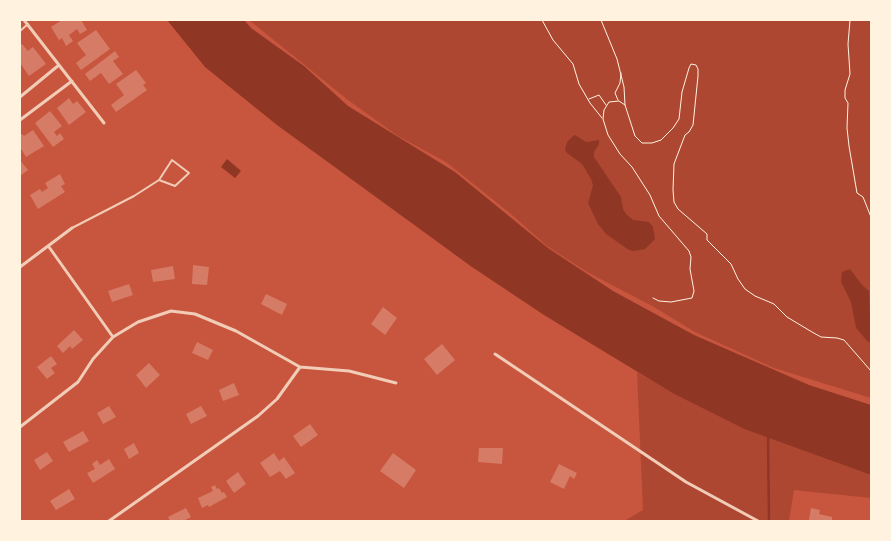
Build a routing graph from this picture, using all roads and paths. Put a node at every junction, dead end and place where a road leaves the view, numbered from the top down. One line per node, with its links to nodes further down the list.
1 (24, 20): 5 (street)
2 (542, 20): 11 (path)
3 (601, 20): 8 (path)
4 (850, 20): 19 (path)
5 (28, 24): 6 (lane); 7 (street)
6 (20, 31)
7 (60, 64): 9 (street); 10 (street)
8 (621, 73): 12 (path); 13 (path)
9 (72, 81): 16 (street); 17 (street)
10 (20, 97)
11 (588, 99): 14 (path); 15 (path)
12 (618, 101): 13 (path); 14 (path)
13 (625, 105): 27 (path)
14 (606, 106): 15 (path)
15 (603, 119): 23 (path)
16 (20, 120)
17 (104, 123)
18 (159, 180): 18 (lane); 20 (lane)
19 (871, 217)
20 (72, 228): 21 (street)
21 (49, 247): 22 (street); 24 (street)
22 (20, 267)
23 (653, 298)
24 (113, 337): 26 (street); 29 (street)
25 (495, 354): 31 (street)
26 (300, 367): 28 (street); 30 (street)
27 (871, 371)
28 (396, 383)
29 (20, 427)
30 (109, 521)
31 (758, 521)

